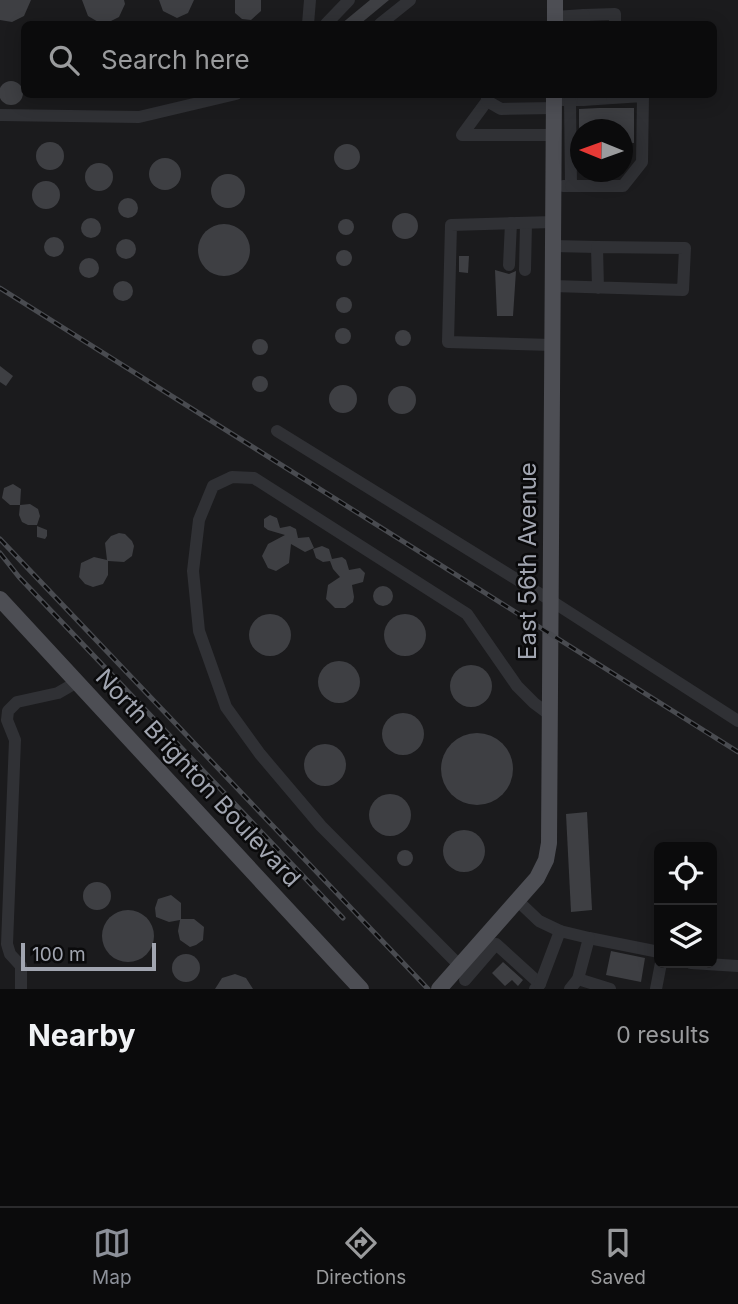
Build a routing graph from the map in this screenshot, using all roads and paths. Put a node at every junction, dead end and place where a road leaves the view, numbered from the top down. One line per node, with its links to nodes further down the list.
1 (310, 0): 6 (street)
2 (349, 0): 7 (street)
3 (410, 0): 8 (street)
4 (555, 14): 5 (street)
5 (584, 20): 9 (street)
6 (308, 21)
7 (329, 21)
8 (384, 21)
9 (615, 21)
10 (219, 98): 14 (street)
11 (487, 98): 13 (street); 15 (street)
12 (643, 98): 17 (street)
13 (566, 99): 15 (main road, East 56th Avenue); 17 (street)
14 (0, 115)
15 (554, 135): 16 (main road, East 56th Avenue)
16 (554, 186): 17 (street); 18 (main road, East 56th Avenue)
17 (571, 186)
18 (553, 222): 20 (street); 21 (main road, East 56th Avenue)
19 (511, 223): 20 (street); 23 (street); 27 (street)
20 (526, 223): 24 (street)
21 (553, 246): 22 (street); 25 (main road, East 56th Avenue)
22 (597, 247): 26 (street); 26 (street)
23 (509, 265)
24 (525, 270)
25 (553, 286): 26 (street); 27 (main road, East 56th Avenue)
26 (598, 288)
27 (552, 345): 30 (main road, East 56th Avenue)
28 (276, 431): 30 (street)
29 (0, 599): 31 (main road, North Brighton Boulevard)
30 (550, 600): 33 (main road, East 56th Avenue); 34 (street)
31 (77, 682): 32 (street); 46 (main road, North Brighton Boulevard)
32 (4, 714): 45 (street)
33 (550, 715): 35 (main road, East 56th Avenue); 42 (street)
34 (738, 721)
35 (518, 901): 36 (street); 42 (main road, East 56th Avenue)
36 (560, 931): 37 (street); 44 (street)
37 (589, 938): 38 (street); 43 (street)
38 (654, 951)
39 (717, 965): 40 (street)
40 (738, 966)
41 (660, 968): 49 (street)
42 (464, 977): 44 (street); 47 (main road, East 56th Avenue)
43 (574, 984): 48 (street)
44 (537, 986)
45 (21, 989)
46 (361, 989)
47 (439, 989)
48 (610, 989)
49 (656, 989)

